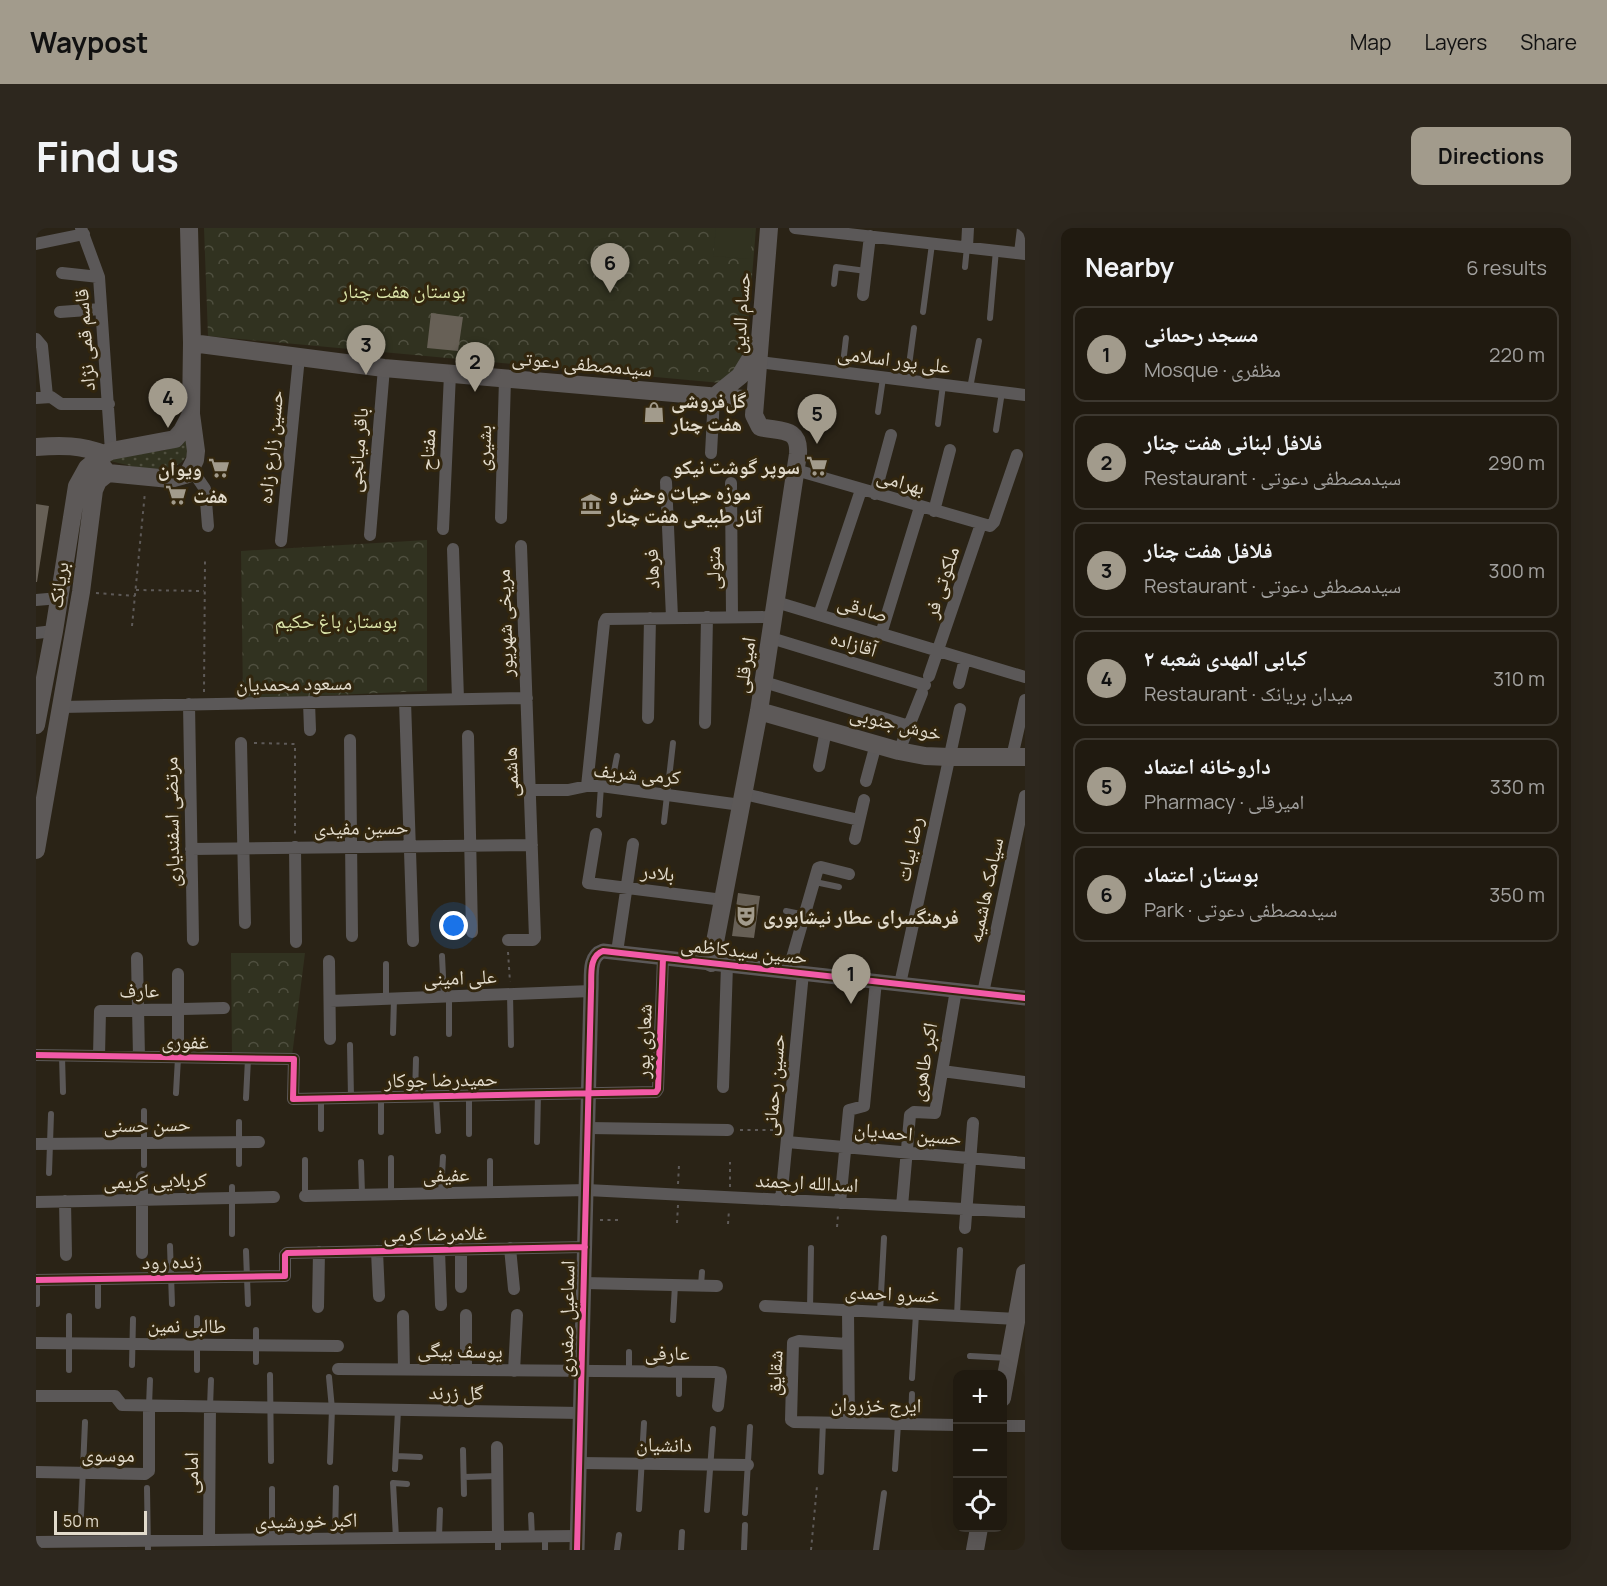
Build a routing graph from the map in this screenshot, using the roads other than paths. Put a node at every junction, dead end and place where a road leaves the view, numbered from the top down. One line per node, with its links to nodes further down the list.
1 (189, 228): 30 (main road)
2 (769, 228): 28 (main road, حسام الدین)
3 (795, 228): 7 (street)
4 (968, 228): 12 (street)
5 (1023, 228): 14 (street)
6 (82, 231): 11 (street); 18 (street, قاسم قمی نژاد)
7 (846, 231): 9 (street)
8 (908, 234): 9 (street); 10 (street)
9 (870, 236): 16 (street)
10 (932, 243): 12 (street); 23 (lane)
11 (36, 244)
12 (967, 247): 13 (street); 15 (lane)
13 (996, 250): 14 (street); 24 (lane)
14 (1023, 253)
15 (965, 267)
16 (866, 271): 19 (lane); 20 (street)
17 (62, 273): 18 (street)
18 (99, 277): 21 (street, قاسم قمی نژاد)
19 (834, 284)
20 (863, 296)
21 (101, 309): 22 (street); 46 (street, قاسم قمی نژاد)
22 (60, 312)
23 (923, 312)
24 (990, 318)
25 (914, 328): 38 (lane)
26 (846, 338): 34 (lane)
27 (36, 339): 43 (street)
28 (761, 341): 32 (main road, حسام الدین); 44 (main road)
29 (979, 341): 40 (lane)
30 (192, 343): 31 (main road, سیدمصطفی دعوتی); 48 (main road)
31 (299, 357): 33 (main road, سیدمصطفی دعوتی); 71 (street, حسین زارع زاده)
32 (759, 362): 34 (street, علی پور اسلامی); 45 (main road, حسام الدین)
33 (384, 368): 35 (main road, سیدمصطفی دعوتی); 70 (street, باقر میانجی)
34 (842, 372): 36 (street, علی پور اسلامی)
35 (450, 374): 37 (main road, سیدمصطفی دعوتی); 69 (street, مفتاح)
36 (883, 378): 38 (street, علی پور اسلامی); 47 (lane)
37 (505, 379): 44 (main road, سیدمصطفی دعوتی); 66 (street, بشیری)
38 (907, 380): 39 (street, علی پور اسلامی)
39 (942, 385): 40 (street, علی پور اسلامی); 49 (lane)
40 (970, 388): 41 (street, علی پور اسلامی)
41 (1002, 392): 42 (street, علی پور اسلامی); 50 (lane)
42 (1025, 395)
43 (42, 397): 46 (street)
44 (714, 397): 45 (main road, سیدمصطفی دعوتی); 55 (street)
45 (755, 400): 58 (main road, امیرقلی)
46 (109, 404): 54 (street, قاسم قمی نژاد)
47 (878, 412)
48 (191, 414): 54 (main road); 57 (main road)
49 (938, 424)
50 (996, 430)
51 (891, 435): 63 (street)
52 (36, 447): 54 (main road)
53 (950, 450): 65 (street)
54 (108, 453): 59 (main road); 74 (main road, بریانک)
55 (711, 453)
56 (1017, 455): 67 (street, بهرامی)
57 (192, 470): 59 (main road); 68 (street)
58 (796, 470): 62 (street, بهرامی); 76 (main road, امیرقلی)
59 (108, 473): 97 (main road, بریانک)
60 (666, 482): 78 (street, فرهاد)
61 (731, 483): 80 (street, متولی)
62 (861, 490): 63 (street, بهرامی); 77 (street)
63 (875, 494): 64 (street, بهرامی)
64 (920, 507): 65 (street, بهرامی); 83 (street)
65 (934, 511): 67 (street, بهرامی)
66 (501, 518)
67 (981, 525): 85 (street, ملکوتی فر)
68 (208, 526)
69 (443, 529)
70 (370, 535)
71 (281, 541)
72 (521, 546): 91 (street, مریخی شهریور)
73 (453, 549): 92 (street)
74 (59, 598): 75 (street); 82 (main road, بریانک)
75 (36, 600)
76 (775, 610): 77 (street, صادقی); 80 (street, صادقی); 84 (main road, امیرقلی)
77 (819, 615): 83 (street, صادقی)
78 (672, 617): 79 (street, صادقی); 81 (street, صادقی)
79 (707, 617): 80 (street, صادقی); 102 (street)
80 (732, 617)
81 (650, 618): 101 (street); 117 (street, صادقی)
82 (45, 632): 100 (main road, بریانک)
83 (881, 634): 85 (street, صادقی)
84 (771, 638): 88 (main road, امیرقلی); 90 (street, آقازاده)
85 (939, 651): 86 (street, صادقی); 90 (street, ملکوتی فر)
86 (965, 659): 87 (street, صادقی); 89 (street)
87 (1025, 677)
88 (764, 682): 99 (main road, امیرقلی); 103 (street)
89 (959, 683)
90 (925, 685): 103 (street, ملکوتی فر)
91 (527, 698): 92 (street, مسعود محمدیان); 119 (street, هاشمی)
92 (458, 699): 93 (street, مسعود محمدیان)
93 (405, 700): 95 (street, مسعود محمدیان); 132 (street)
94 (1025, 700): 113 (street)
95 (309, 702): 96 (street, مسعود محمدیان); 104 (street)
96 (189, 704): 97 (street, مسعود محمدیان); 137 (street, مرتضی اسفندیاری)
97 (61, 707): 124 (main road, بریانک)
98 (960, 709): 114 (street, رضا بیات)
99 (759, 711): 105 (main road, خوش جنوبی); 122 (main road, امیرقلی)
100 (37, 715)
101 (648, 718)
102 (705, 723)
103 (909, 726): 111 (street, ملکوتی فر)
104 (310, 730)
105 (826, 730): 110 (main road, خوش جنوبی); 115 (street)
106 (468, 736): 133 (street)
107 (350, 740): 134 (street)
108 (241, 743): 135 (street)
109 (673, 743): 120 (lane)
110 (876, 744): 111 (main road, خوش جنوبی); 116 (street)
111 (899, 751): 114 (main road, خوش جنوبی)
112 (617, 756): 118 (lane)
113 (1018, 757): 114 (main road, خوش جنوبی)
114 (949, 758): 163 (street, رضا بیات)
115 (819, 766)
116 (866, 781)
117 (587, 786): 118 (street, کرمی شریف); 119 (street, کرمی شریف)
118 (606, 786): 120 (street, کرمی شریف); 125 (lane)
119 (530, 790): 131 (street, هاشمی)
120 (667, 795): 122 (street, کرمی شریف); 127 (lane)
121 (1025, 796): 166 (street, سیامک هاشمیه)
122 (742, 800): 126 (street, کرمی شریف); 143 (main road, امیرقلی)
123 (864, 800): 126 (street)
124 (40, 801): 138 (main road, بریانک)
125 (599, 815)
126 (860, 820): 129 (street)
127 (664, 822)
128 (596, 834): 142 (street, بلادر)
129 (855, 839)
130 (633, 844): 142 (street)
131 (532, 845): 133 (street, حسین مفیدی); 150 (street, هاشمی)
132 (410, 846): 133 (street, حسین مفیدی); 134 (street, حسین مفیدی); 151 (street)
133 (470, 846): 147 (street)
134 (351, 847): 136 (street, حسین مفیدی); 148 (street)
135 (244, 848): 136 (street, حسین مفیدی); 137 (street, حسین مفیدی); 146 (street)
136 (295, 848): 152 (street)
137 (191, 849): 149 (street, مرتضی اسفندیاری)
138 (36, 850)
139 (849, 874): 140 (street)
140 (815, 882): 141 (lane); 145 (street, حسین رحمانی)
141 (839, 887)
142 (626, 888): 143 (street, بلادر); 153 (street)
143 (723, 900): 159 (main road, امیرقلی)
144 (786, 911): 145 (lane)
145 (806, 915): 160 (street, حسین رحمانی)
146 (245, 923)
147 (472, 932)
148 (352, 936)
149 (193, 940)
150 (508, 940)
151 (412, 941)
152 (296, 942)
153 (610, 952): 156 (street, حسین سیدکاظمی); 165 (street, اسماعیل صفدری)
154 (442, 956): 168 (lane)
155 (136, 958): 174 (street)
156 (663, 958): 159 (street, حسین سیدکاظمی); 192 (street, شعاری پور)
157 (329, 962): 171 (street)
158 (386, 964): 170 (lane)
159 (719, 964): 160 (street, حسین سیدکاظمی); 189 (street)
160 (796, 972): 162 (street, حسین سیدکاظمی); 212 (street, حسین رحمانی)
161 (178, 974): 173 (street)
162 (876, 981): 163 (street, حسین سیدکاظمی); 218 (street)
163 (900, 984): 164 (street, حسین سیدکاظمی)
164 (956, 990): 166 (street, حسین سیدکاظمی); 187 (street, اکبر طاهری)
165 (591, 991): 167 (street, علی امینی); 192 (street, اسماعیل صفدری)
166 (983, 993): 169 (street, حسین سیدکاظمی)
167 (510, 994): 168 (street, علی امینی); 179 (lane)
168 (446, 997): 170 (street, علی امینی); 176 (lane)
169 (1025, 998)
170 (390, 999): 171 (street, علی امینی); 175 (lane)
171 (330, 1001): 177 (street)
172 (224, 1008): 173 (street, عارف)
173 (178, 1009): 174 (street, عارف); 184 (street)
174 (139, 1010): 182 (street, عارف); 183 (street)
175 (393, 1033)
176 (449, 1034)
177 (330, 1040)
178 (350, 1045): 200 (lane)
179 (511, 1045)
180 (36, 1055): 181 (street, غفوری)
181 (62, 1056): 182 (street, غفوری); 190 (lane)
182 (99, 1056): 183 (street, غفوری)
183 (138, 1057): 184 (street, غفوری)
184 (178, 1058): 185 (street, غفوری); 191 (lane)
185 (248, 1059): 198 (lane); 201 (street, غفوری)
186 (416, 1059): 195 (lane)
187 (942, 1071): 188 (street); 219 (street, اکبر طاهری)
188 (1025, 1082)
189 (723, 1087)
190 (63, 1092)
191 (176, 1093)
192 (589, 1093): 193 (street, حمیدرضا جوکار); 206 (street, اسماعیل صفدری)
193 (538, 1094): 194 (street, حمیدرضا جوکار); 215 (lane)
194 (469, 1095): 196 (street, حمیدرضا جوکار); 211 (lane)
195 (415, 1096): 196 (street, حمیدرضا جوکار); 197 (street, حمیدرضا جوکار)
196 (436, 1096): 209 (lane)
197 (381, 1097): 200 (street, حمیدرضا جوکار); 210 (lane)
198 (246, 1098)
199 (321, 1098): 200 (street, حمیدرضا جوکار); 201 (street, حمیدرضا جوکار); 207 (lane)
200 (351, 1098)
201 (293, 1099)
202 (144, 1111): 216 (lane)
203 (51, 1114): 217 (lane)
204 (239, 1122): 213 (lane)
205 (973, 1123): 222 (street)
206 (588, 1128): 208 (street); 230 (street, اسماعیل صفدری)
207 (321, 1129)
208 (728, 1130)
209 (438, 1131)
210 (381, 1132)
211 (469, 1134)
212 (787, 1136): 218 (street, حسین احمدیان); 239 (street, حسین رحمانی)
213 (239, 1142): 214 (street, حسن حسنی); 216 (street, حسن حسنی); 227 (lane)
214 (258, 1142)
215 (537, 1142)
216 (144, 1143): 217 (street, حسن حسنی); 228 (lane)
217 (42, 1144): 229 (lane)
218 (846, 1147): 219 (street, حسین احمدیان); 242 (street)
219 (907, 1152): 222 (street, حسین احمدیان); 243 (street)
220 (443, 1156): 233 (lane)
221 (391, 1158): 234 (lane)
222 (971, 1158): 226 (street, حسین احمدیان); 244 (street)
223 (305, 1160): 236 (lane)
224 (490, 1161): 232 (lane)
225 (361, 1162): 235 (lane)
226 (1025, 1162)
227 (239, 1164)
228 (143, 1171): 238 (street)
229 (49, 1173)
230 (587, 1190): 232 (street, عفیفی); 239 (street, اسدالله ارجمند); 250 (street, اسماعیل صفدری)
231 (232, 1192): 237 (street, کربلایی کریمی); 238 (street, کربلایی کریمی); 247 (lane)
232 (490, 1192): 233 (street, عفیفی)
233 (441, 1193): 234 (street, عفیفی)
234 (391, 1194): 235 (street, عفیفی)
235 (362, 1195): 236 (street, عفیفی)
236 (305, 1196)
237 (274, 1197)
238 (142, 1200): 240 (street, کربلایی کریمی); 259 (street)
239 (781, 1200): 242 (street, اسدالله ارجمند)
240 (65, 1201): 241 (street, کربلایی کریمی); 261 (street)
241 (36, 1202)
242 (840, 1203): 243 (street, اسدالله ارجمند)
243 (902, 1206): 244 (street, اسدالله ارجمند)
244 (967, 1209): 245 (street, اسدالله ارجمند); 246 (street)
245 (1025, 1212)
246 (965, 1228)
247 (232, 1234)
248 (884, 1238): 284 (lane)
249 (170, 1246): 265 (lane)
250 (585, 1247): 251 (street, غلامرضا کرمی); 268 (street, اسماعیل صفدری)
251 (510, 1248): 254 (street, غلامرضا کرمی); 273 (street)
252 (811, 1248): 282 (lane)
253 (439, 1250): 254 (street, غلامرضا کرمی); 257 (street, غلامرضا کرمی); 278 (street)
254 (460, 1250): 272 (street)
255 (960, 1250): 290 (lane)
256 (246, 1251): 264 (lane)
257 (377, 1251): 258 (street, غلامرضا کرمی); 274 (street)
258 (318, 1252): 260 (street, غلامرضا کرمی); 281 (street)
259 (142, 1253)
260 (287, 1253): 264 (street, زنده رود)
261 (66, 1256)
262 (702, 1272): 270 (lane)
263 (1025, 1273): 292 (main road)
264 (248, 1277): 265 (street, زنده رود); 277 (lane)
265 (170, 1278): 266 (street, زنده رود); 276 (lane)
266 (98, 1279): 267 (street, زنده رود); 279 (lane)
267 (36, 1280): 275 (lane)
268 (584, 1283): 269 (street); 314 (street, اسماعیل صفدری)
269 (675, 1285): 270 (street); 294 (lane)
270 (701, 1285): 271 (street)
271 (717, 1286)
272 (461, 1287)
273 (514, 1289)
274 (379, 1296)
275 (37, 1304)
276 (172, 1304)
277 (248, 1304)
278 (441, 1305)
279 (98, 1306)
280 (765, 1306): 282 (street, خسرو احمدی)
281 (318, 1307)
282 (810, 1309): 283 (street, خسرو احمدی)
283 (848, 1311): 284 (street, خسرو احمدی); 300 (street)
284 (879, 1312): 285 (street, خسرو احمدی)
285 (916, 1314): 290 (street, خسرو احمدی); 319 (lane)
286 (466, 1315): 311 (street)
287 (517, 1315): 313 (street)
288 (69, 1316): 297 (lane)
289 (403, 1316): 308 (street)
290 (957, 1316): 292 (street, خسرو احمدی)
291 (197, 1318): 299 (lane)
292 (1017, 1318): 305 (main road)
293 (133, 1319): 298 (lane)
294 (674, 1320)
295 (256, 1330): 301 (lane)
296 (36, 1342): 297 (street, طالبی نمین)
297 (69, 1343): 298 (street, طالبی نمین); 309 (lane)
298 (133, 1344): 299 (street, طالبی نمین); 307 (lane)
299 (197, 1344): 301 (street, طالبی نمین); 310 (lane)
300 (848, 1344): 333 (street, شقایق); 336 (street)
301 (256, 1345): 302 (street, طالبی نمین); 306 (lane)
302 (338, 1346)
303 (629, 1352): 315 (lane)
304 (970, 1356): 305 (lane)
305 (1010, 1358): 312 (main road)
306 (256, 1362)
307 (132, 1365)
308 (404, 1369): 311 (street, یوسف بیگی); 317 (street, یوسف بیگی)
309 (69, 1370)
310 (197, 1370)
311 (466, 1370): 313 (street, یوسف بیگی)
312 (1006, 1370)
313 (514, 1371): 314 (street, یوسف بیگی)
314 (582, 1371): 315 (street, عارفی); 331 (street, اسماعیل صفدری)
315 (629, 1372): 316 (street, عارفی)
316 (679, 1372): 322 (lane); 326 (street, عارفی)
317 (334, 1373): 329 (lane)
318 (270, 1375): 328 (lane)
319 (912, 1378)
320 (150, 1380): 325 (lane)
321 (211, 1380): 327 (lane)
322 (679, 1394)
323 (912, 1394): 338 (lane)
324 (36, 1396): 325 (street, گل زرند)
325 (149, 1406): 327 (street, گل زرند); 358 (street, موسوی)
326 (718, 1406)
327 (210, 1407): 328 (street, گل زرند); 386 (street, امامی)
328 (270, 1408): 329 (street, گل زرند); 348 (lane)
329 (332, 1409): 330 (street, گل زرند); 349 (lane)
330 (398, 1410): 331 (street, گل زرند); 346 (lane)
331 (580, 1413): 350 (street, اسماعیل صفدری)
332 (85, 1422): 358 (lane)
333 (794, 1422): 334 (street, ایرج خزروان)
334 (823, 1422): 336 (street, ایرج خزروان); 357 (lane)
335 (644, 1423): 351 (lane)
336 (849, 1423): 337 (street, ایرج خزروان)
337 (898, 1424): 338 (street, ایرج خزروان); 354 (lane)
338 (911, 1424): 339 (street, ایرج خزروان)
339 (953, 1425)
340 (1007, 1426): 341 (street)
341 (1025, 1426)
342 (750, 1427): 353 (lane)
343 (712, 1429): 352 (lane)
344 (497, 1447): 359 (street)
345 (463, 1450): 360 (lane)
346 (396, 1456): 347 (lane); 355 (lane)
347 (420, 1457)
348 (271, 1461)
349 (330, 1462)
350 (579, 1463): 351 (street, دانشیان); 382 (street, اسماعیل صفدری)
351 (642, 1464): 352 (street, دانشیان); 367 (lane)
352 (710, 1464): 353 (street, دانشیان); 369 (lane)
353 (748, 1465): 370 (lane)
354 (895, 1468)
355 (395, 1469)
356 (36, 1472): 358 (street, موسوی)
357 (820, 1472)
358 (83, 1473): 371 (lane)
359 (498, 1476): 360 (lane); 384 (street)
360 (464, 1477): 366 (lane)
361 (407, 1484): 383 (lane)
362 (147, 1488): 385 (lane)
363 (336, 1488): 380 (lane)
364 (272, 1489): 387 (lane)
365 (884, 1493): 393 (lane)
366 (464, 1494)
367 (639, 1509)
368 (440, 1510): 379 (lane)
369 (707, 1510)
370 (745, 1513)
371 (81, 1515)
372 (531, 1515): 377 (lane)
373 (745, 1525): 392 (lane)
374 (682, 1532): 391 (lane)
375 (978, 1532): 394 (main road)
376 (619, 1535): 390 (lane)
377 (532, 1537): 378 (street, اکبر خورشیدی); 384 (street, اکبر خورشیدی)
378 (545, 1537): 382 (street, اکبر خورشیدی); 389 (lane)
379 (439, 1538): 383 (street, اکبر خورشیدی); 384 (street, اکبر خورشیدی)
380 (335, 1539): 383 (street, اکبر خورشیدی); 387 (street, اکبر خورشیدی)
381 (36, 1542): 388 (street, اکبر خورشیدی)
382 (577, 1543)
383 (396, 1544)
384 (498, 1544)
385 (148, 1545): 386 (street, اکبر خورشیدی); 388 (street, اکبر خورشیدی)
386 (209, 1545): 387 (street, اکبر خورشیدی)
387 (272, 1545)
388 (92, 1546)
389 (545, 1550)
390 (617, 1550)
391 (681, 1550)
392 (744, 1550)
393 (876, 1550)
394 (975, 1550)

